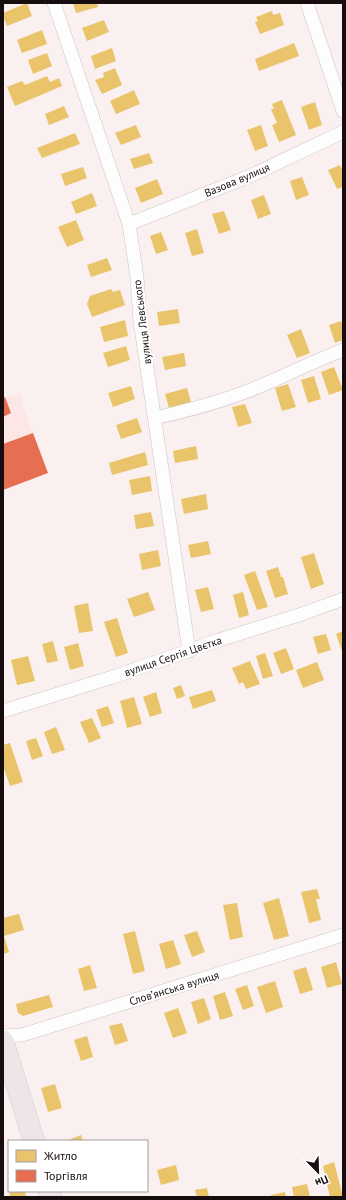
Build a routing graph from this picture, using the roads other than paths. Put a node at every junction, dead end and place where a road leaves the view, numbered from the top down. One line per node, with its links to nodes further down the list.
1 (54, 3): 5 (street, вулиця Левського)
2 (307, 3): 3 (street)
3 (343, 111)
4 (343, 132): 5 (street, Вазова вулиця)
5 (129, 224): 7 (street, вулиця Левського)
6 (343, 350): 7 (street)
7 (155, 418): 9 (street, вулиця Левського)
8 (343, 599): 9 (street, вулиця Сергія Цвєтка)
9 (189, 651): 10 (street, вулиця Сергія Цвєтка)
10 (3, 711)
11 (343, 935): 12 (street, Словʼянська вулиця)
12 (3, 1036)
13 (3, 1041): 14 (main road)
14 (34, 1140)

